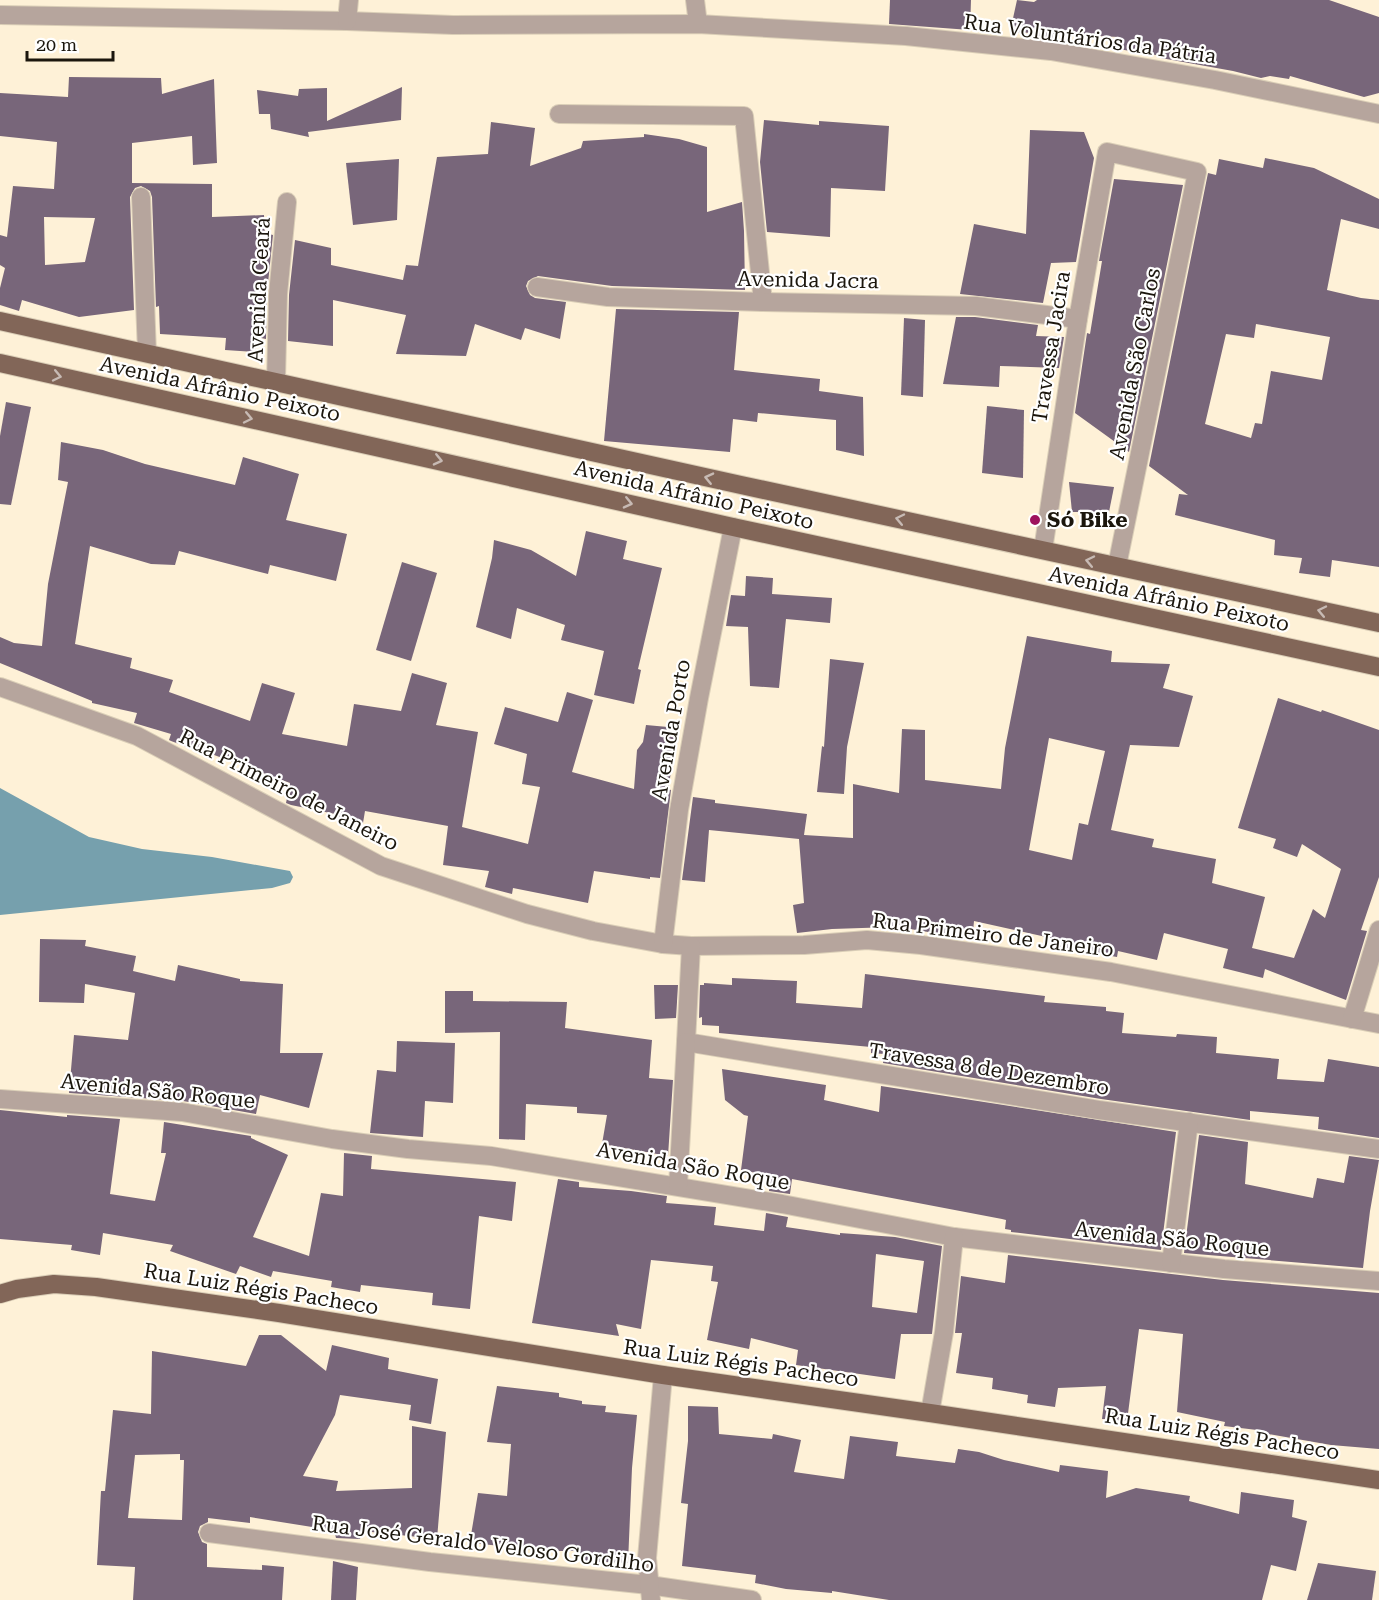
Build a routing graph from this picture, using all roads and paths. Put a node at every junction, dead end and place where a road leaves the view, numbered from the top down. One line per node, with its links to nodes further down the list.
1 (349, 0): 4 (street)
2 (695, 0): 5 (street)
3 (0, 15): 4 (street, Rua Voluntários da Pátria)
4 (347, 21): 5 (street, Rua Voluntários da Pátria)
5 (698, 24): 7 (street, Rua Voluntários da Pátria)
6 (559, 114): 12 (street)
7 (1379, 114)
8 (1107, 152): 13 (street, Travessa Jacira); 20 (street, Avenida São Carlos)
9 (141, 197): 15 (street)
10 (287, 202): 17 (street, Avenida Ceará)
11 (537, 287): 12 (street, Avenida Jacra)
12 (763, 302): 13 (street, Avenida Jacra)
13 (1078, 319): 19 (street, Travessa Jacira)
14 (0, 321): 15 (main road, Avenida Afrânio Peixoto)
15 (147, 353): 17 (main road, Avenida Afrânio Peixoto)
16 (0, 363): 18 (main road, Avenida Afrânio Peixoto, one-way to 18)
17 (276, 381): 19 (main road, Avenida Afrânio Peixoto, one-way to 17)
18 (732, 527): 22 (main road, Avenida Afrânio Peixoto); 25 (street, Avenida Porto)
19 (1043, 550): 20 (main road, Avenida Afrânio Peixoto, one-way to 19)
20 (1117, 566): 21 (main road, Avenida Afrânio Peixoto, one-way to 20)
21 (1379, 623)
22 (1379, 667)
23 (0, 687): 25 (street, Rua Primeiro de Janeiro)
24 (1379, 930): 27 (street)
25 (663, 944): 26 (street, Rua Primeiro de Janeiro)
26 (691, 946): 27 (street, Rua Primeiro de Janeiro); 29 (street)
27 (1353, 1018): 28 (street, Rua Primeiro de Janeiro)
28 (1379, 1024)
29 (686, 1042): 31 (street, Travessa 8 de Dezembro); 33 (street)
30 (0, 1099): 33 (street, Avenida São Roque)
31 (1189, 1122): 32 (street, Travessa 8 de Dezembro); 35 (street)
32 (1379, 1149)
33 (678, 1186): 34 (street, Avenida São Roque)
34 (954, 1237): 35 (street, Avenida São Roque); 39 (street)
35 (1171, 1263): 36 (street, Avenida São Roque)
36 (1379, 1281)
37 (0, 1294): 38 (main road, Rua Luiz Régis Pacheco)
38 (663, 1375): 39 (main road, Rua Luiz Régis Pacheco); 42 (street)
39 (930, 1413): 40 (main road, Rua Luiz Régis Pacheco)
40 (1379, 1480)
41 (208, 1533): 42 (street, Rua José Geraldo Veloso Gordilho)
42 (650, 1593): 43 (street, Rua José Geraldo Veloso Gordilho)
43 (752, 1600)

